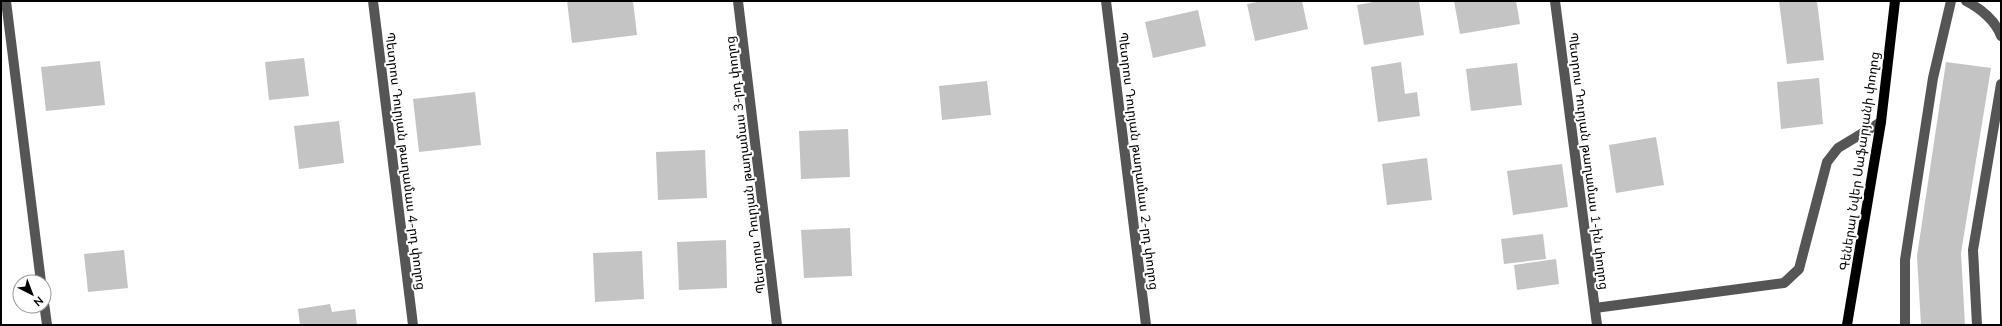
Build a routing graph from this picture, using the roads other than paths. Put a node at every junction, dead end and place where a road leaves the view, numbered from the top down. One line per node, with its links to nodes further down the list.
1 (6, 1): 12 (street)
2 (373, 1): 16 (street, Պետրոս Դուրյան թաղամաս 4-րդ փողոց)
3 (738, 1): 17 (street, Պետրոս Դուրյան թաղամաս 3-րդ փողոց)
4 (1106, 1): 18 (street, Պետրոս Դուրյան թաղամաս 2-րդ փողոց)
5 (1555, 1): 13 (street, Պետրոս Դուրյան թաղամաս 1-ին փողոց)
6 (1895, 1): 11 (main road, Գեներալ Նվեր Սաֆարյանի փողոց)
7 (1951, 1): 21 (street)
8 (1966, 1): 9 (street)
9 (2001, 36)
10 (2001, 84): 22 (street)
11 (1881, 122): 13 (street); 20 (main road, Գեներալ Նվեր Սաֆարյանի փողոց)
12 (40, 274)
13 (1595, 308): 19 (street, Պետրոս Դուրյան թաղամաս 1-ին փողոց)
14 (46, 314): 15 (street)
15 (47, 325)
16 (413, 325)
17 (777, 325)
18 (1146, 325)
19 (1597, 325)
20 (1847, 325)
21 (1905, 325)
22 (1977, 325)

